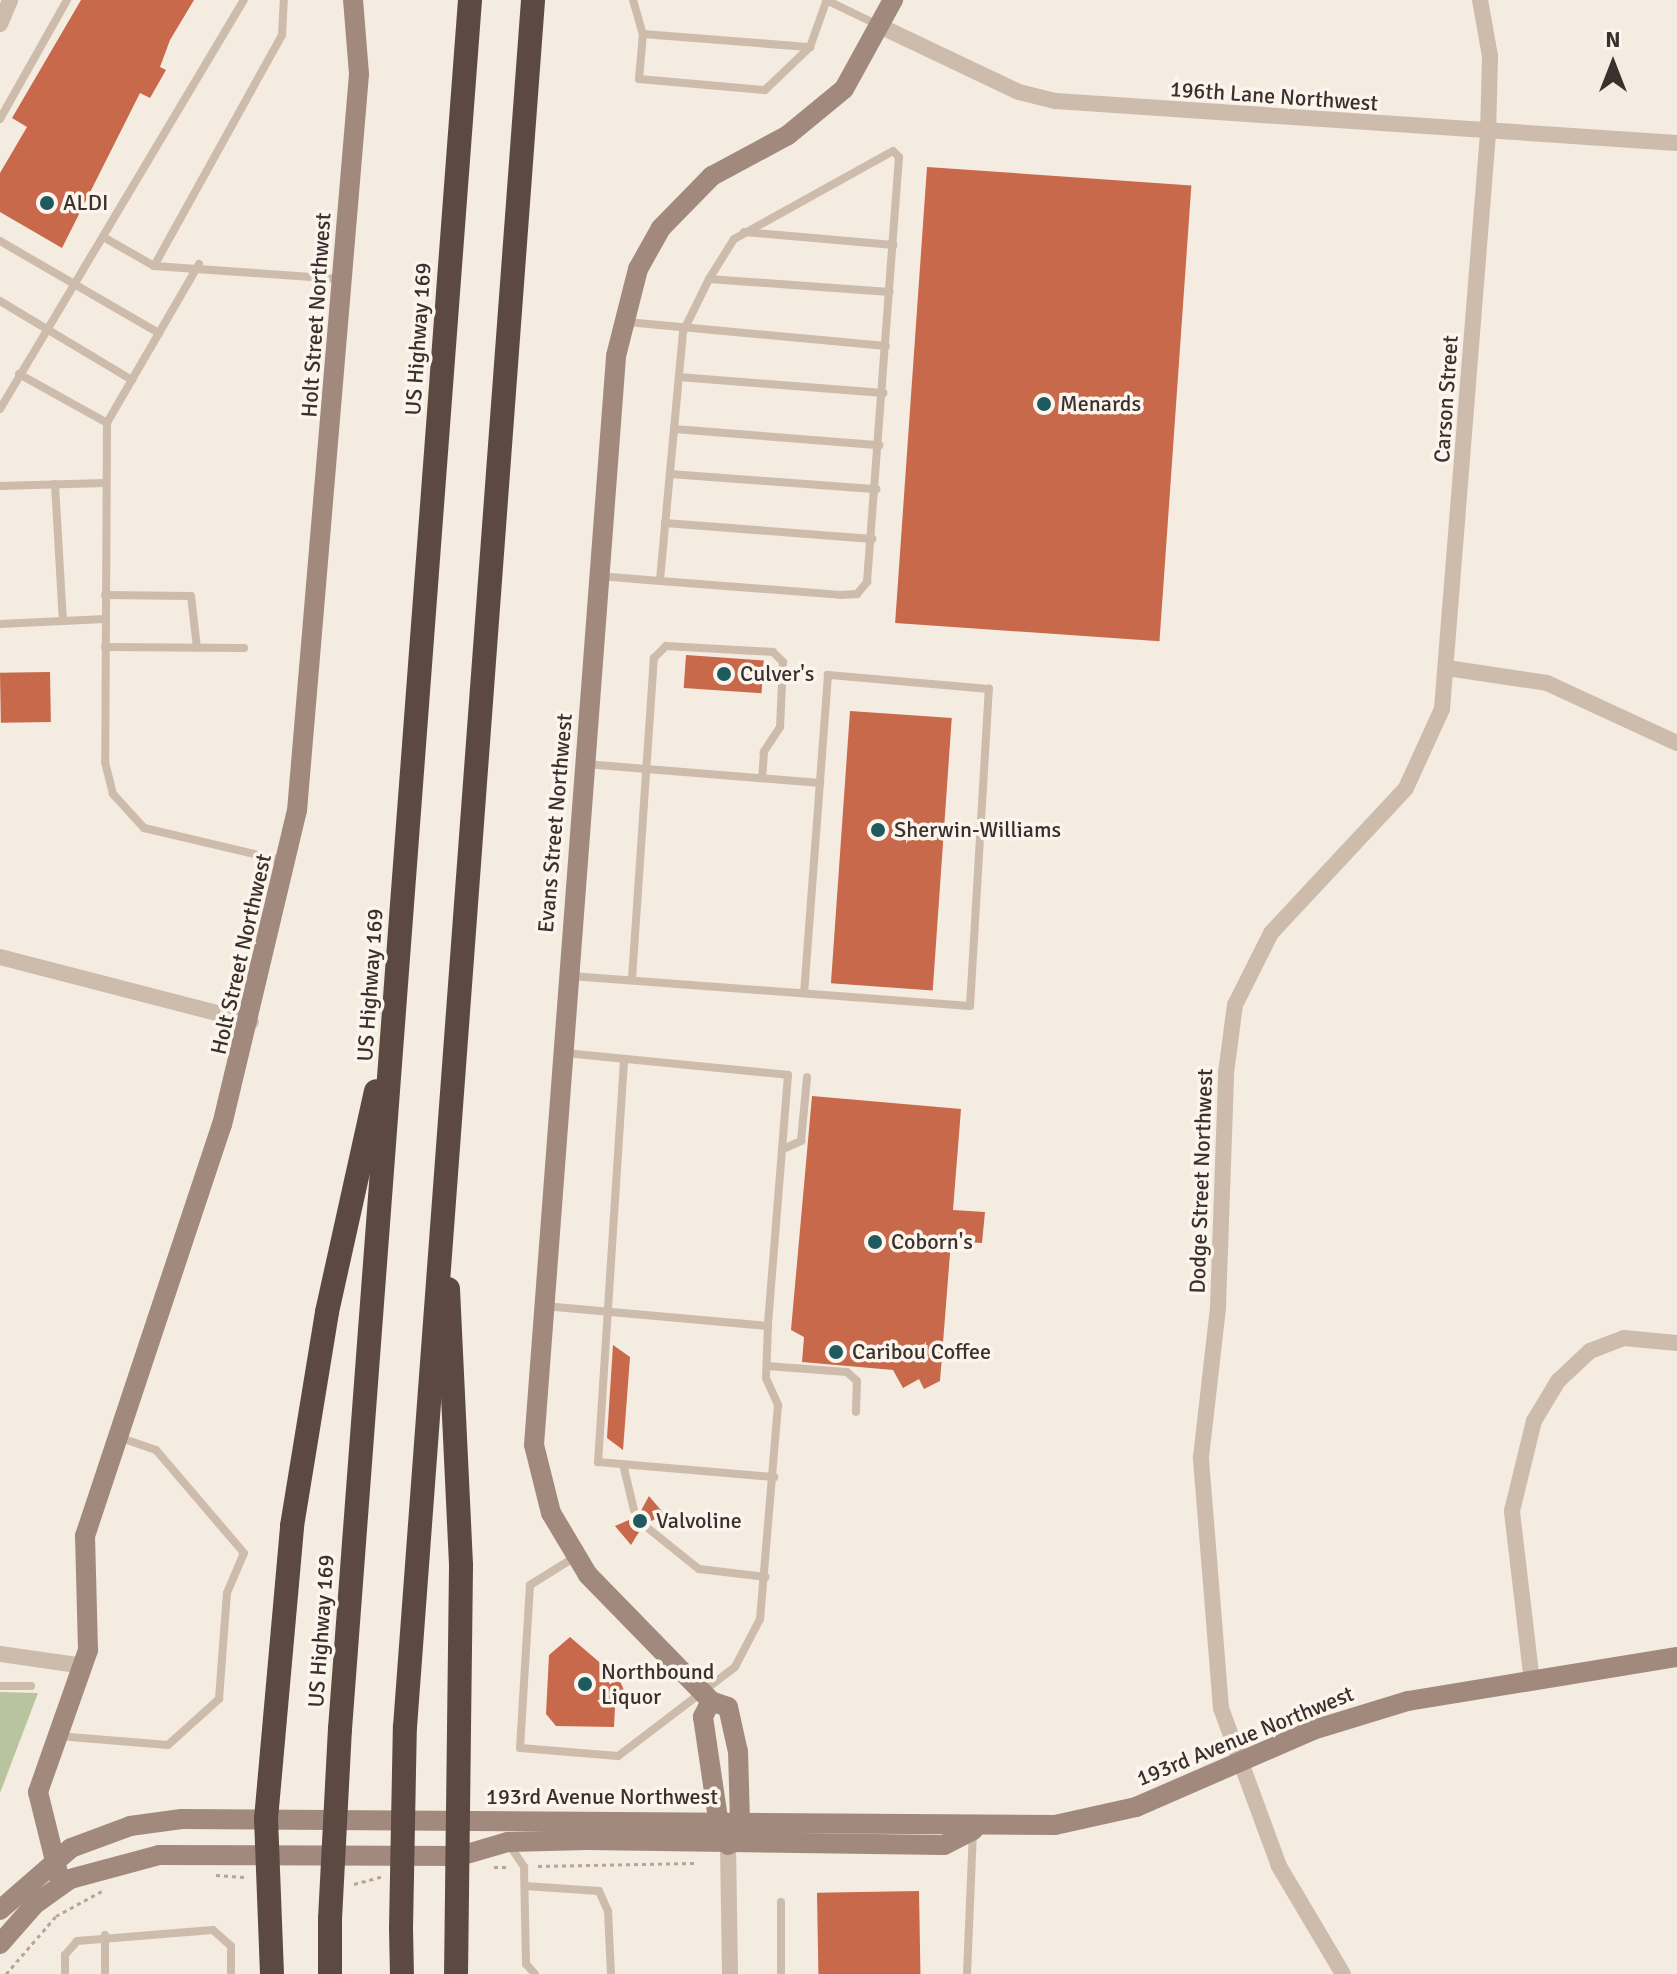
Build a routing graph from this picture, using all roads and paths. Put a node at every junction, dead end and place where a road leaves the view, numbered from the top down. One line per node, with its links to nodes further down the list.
1 (10, 0): 12 (street)
2 (67, 0): 16 (lane)
3 (244, 0): 20 (lane)
4 (284, 0): 24 (lane)
5 (353, 0): 25 (street, Holt Street Northwest)
6 (470, 0): 70 (highway, US Highway 169)
7 (533, 0): 76 (highway)
8 (633, 0): 14 (lane)
9 (893, 0): 13 (street, Evans Street Northwest)
10 (1480, 0): 17 (street, Carson Street)
11 (826, 1): 13 (lane); 15 (lane)
12 (0, 24)
13 (884, 28): 17 (street, 196th Lane Northwest); 30 (street, Evans Street Northwest)
14 (643, 34): 15 (lane); 15 (lane)
15 (810, 47)
16 (0, 119)
17 (1488, 134): 18 (street, 196th Lane Northwest); 59 (street, Carson Street)
18 (1677, 143)
19 (744, 232): 22 (lane); 22 (lane); 26 (lane)
20 (105, 238): 24 (lane); 27 (lane)
21 (0, 241): 27 (lane)
22 (893, 245): 28 (lane)
23 (199, 264): 24 (lane); 25 (lane); 33 (lane)
24 (154, 266)
25 (342, 279): 65 (street, Holt Street Northwest)
26 (709, 279): 28 (lane); 32 (lane)
27 (74, 284): 31 (lane); 33 (lane)
28 (890, 292): 34 (lane)
29 (0, 301): 31 (lane)
30 (622, 321): 32 (lane); 50 (street, Evans Street Northwest)
31 (47, 329): 35 (lane); 37 (lane)
32 (683, 332): 34 (lane); 36 (lane)
33 (159, 333): 37 (lane)
34 (886, 346): 38 (lane)
35 (19, 374): 39 (lane); 40 (lane)
36 (679, 377): 38 (lane); 41 (lane)
37 (132, 380): 40 (lane)
38 (883, 393): 42 (lane)
39 (0, 409)
40 (107, 423): 44 (lane)
41 (674, 429): 42 (lane); 43 (lane)
42 (879, 445): 47 (lane)
43 (670, 474): 47 (lane); 48 (lane)
44 (105, 483): 45 (lane); 52 (lane)
45 (55, 484): 46 (lane); 54 (lane)
46 (0, 486)
47 (876, 489): 49 (lane)
48 (665, 523): 49 (lane); 51 (lane)
49 (872, 539): 51 (lane)
50 (599, 576): 51 (lane); 61 (street, Evans Street Northwest)
51 (660, 581)
52 (105, 595): 53 (lane); 57 (lane)
53 (105, 619): 54 (lane); 56 (lane)
54 (63, 621): 55 (lane)
55 (0, 624)
56 (105, 647): 57 (lane); 65 (lane)
57 (197, 648): 58 (lane)
58 (244, 648)
59 (1447, 668): 60 (street); 98 (street, Dodge Street Northwest)
60 (1677, 743)
61 (584, 764): 62 (lane); 67 (street, Evans Street Northwest)
62 (648, 768): 63 (lane); 63 (lane); 68 (lane)
63 (762, 778): 64 (lane)
64 (820, 783): 69 (lane); 69 (lane)
65 (288, 861): 71 (street, Holt Street Northwest)
66 (0, 957): 71 (street)
67 (567, 976): 68 (lane); 72 (street, Evans Street Northwest)
68 (632, 979): 69 (lane)
69 (804, 992)
70 (394, 1006): 99 (highway); 119 (highway, US Highway 169, bridge)
71 (251, 1022): 83 (street, Holt Street Northwest)
72 (562, 1052): 73 (lane); 77 (street, Evans Street Northwest)
73 (624, 1061): 75 (lane); 78 (lane)
74 (807, 1077): 75 (lane)
75 (783, 1149): 79 (lane)
76 (442, 1209): 100 (highway); 120 (highway, bridge)
77 (543, 1306): 78 (lane); 88 (street, Evans Street Northwest)
78 (606, 1312): 79 (lane); 84 (lane)
79 (768, 1326): 81 (lane)
80 (1677, 1343): 93 (street)
81 (767, 1366): 82 (lane); 85 (lane)
82 (856, 1412)
83 (118, 1437): 92 (street, Holt Street Northwest); 97 (lane)
84 (623, 1464): 85 (lane); 86 (lane)
85 (774, 1477): 89 (lane)
86 (634, 1510)
87 (649, 1529): 89 (lane)
88 (576, 1556): 96 (street, Evans Street Northwest); 96 (lane)
89 (766, 1577): 96 (lane)
90 (0, 1654): 92 (street)
91 (1677, 1657): 93 (street, 193rd Avenue Northwest)
92 (84, 1666): 97 (street, Holt Street Northwest)
93 (1532, 1682): 98 (street, 193rd Avenue Northwest)
94 (0, 1686): 95 (lane)
95 (31, 1686)
96 (708, 1696): 101 (street); 102 (street, Evans Street Northwest)
97 (57, 1736): 108 (street, Holt Street Northwest)
98 (1235, 1763): 103 (street, 193rd Avenue Northwest); 127 (street, Dodge Street Northwest)
99 (266, 1819): 100 (street, 193rd Avenue Northwest); 106 (highway); 108 (street, 193rd Avenue Northwest)
100 (462, 1821): 101 (street, 193rd Avenue Northwest); 107 (highway)
101 (713, 1822): 102 (street, 193rd Avenue Northwest); 105 (street)
102 (740, 1822): 103 (street, 193rd Avenue Northwest); 105 (street)
103 (973, 1830): 105 (street, 193rd Avenue Northwest); 126 (lane)
104 (508, 1842): 105 (street, 193rd Avenue Northwest); 107 (street, 193rd Avenue Northwest); 110 (lane)
105 (728, 1845): 124 (street)
106 (266, 1855): 107 (street, 193rd Avenue Northwest); 109 (street, 193rd Avenue Northwest); 118 (highway)
107 (460, 1856): 121 (highway)
108 (52, 1859): 109 (street, Holt Street Northwest); 112 (street)
109 (61, 1885): 114 (street)
110 (525, 1886): 122 (lane); 123 (lane)
111 (781, 1902): 125 (lane)
112 (0, 1910)
113 (105, 1935): 115 (lane); 116 (lane); 117 (lane)
114 (0, 1944)
115 (65, 1974)
116 (105, 1974)
117 (231, 1974)
118 (272, 1974)
119 (330, 1974)
120 (402, 1974)
121 (456, 1974)
122 (535, 1974)
123 (611, 1974)
124 (730, 1974)
125 (781, 1974)
126 (967, 1974)
127 (1343, 1974)

